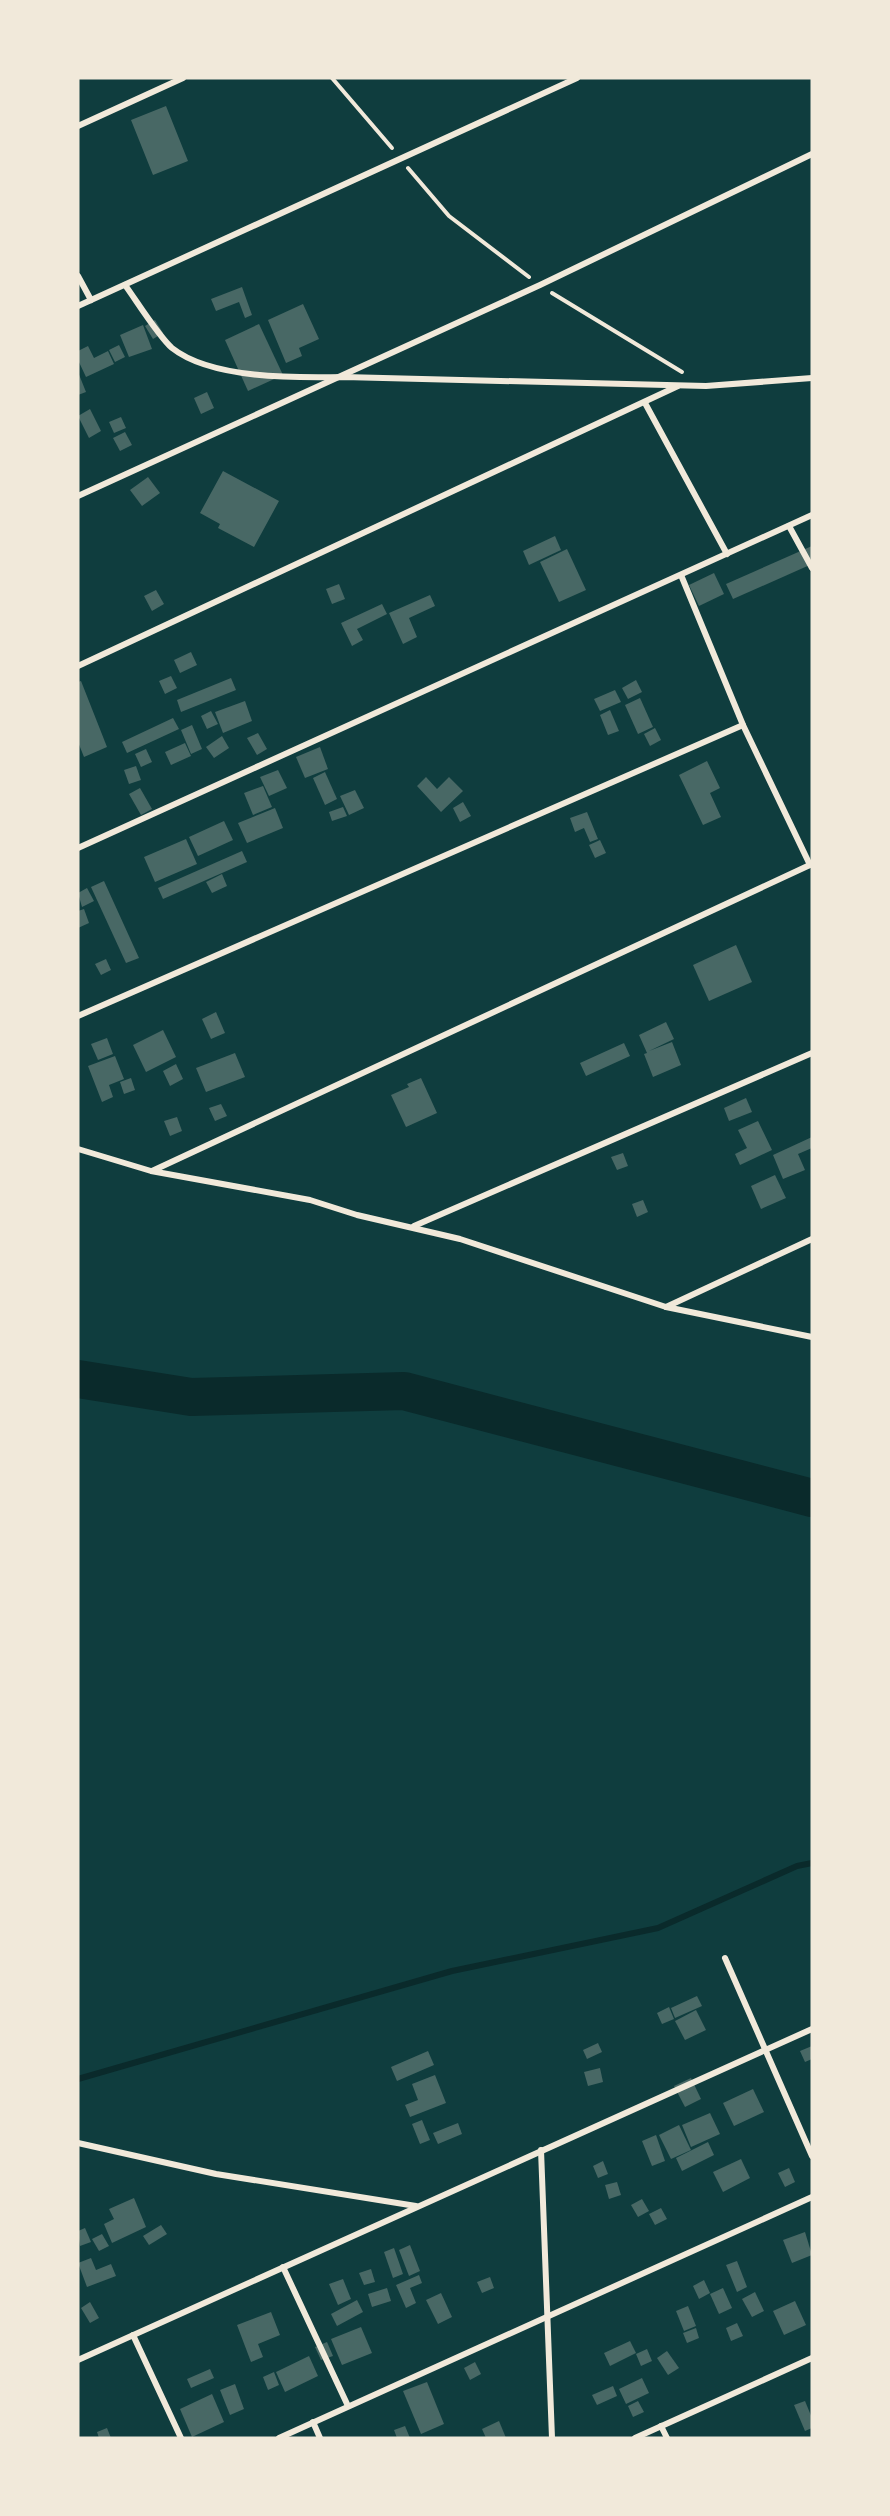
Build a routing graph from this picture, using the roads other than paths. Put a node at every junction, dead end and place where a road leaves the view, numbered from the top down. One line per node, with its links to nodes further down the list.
1 (183, 78): 3 (street)
2 (577, 78): 6 (street)
3 (78, 126)
4 (812, 154): 9 (street)
5 (78, 276): 7 (street)
6 (124, 285): 7 (street); 9 (street)
7 (91, 300): 8 (street)
8 (78, 306)
9 (344, 376): 11 (street); 13 (street)
10 (812, 378): 11 (street)
11 (681, 385): 12 (street)
12 (645, 403): 16 (street); 19 (street)
13 (78, 496)
14 (812, 516): 15 (street)
15 (789, 526): 16 (street); 17 (street)
16 (727, 554): 18 (street)
17 (812, 568)
18 (681, 575): 20 (street); 21 (street)
19 (78, 666)
20 (743, 725): 22 (street); 23 (street)
21 (78, 848)
22 (811, 864): 26 (street)
23 (78, 1016)
24 (812, 1053): 27 (street)
25 (78, 1149): 26 (street)
26 (151, 1171): 27 (street)
27 (413, 1227): 29 (street)
28 (812, 1239): 29 (street)
29 (666, 1307): 30 (street)
30 (812, 1337)
31 (724, 1958): 33 (street)
32 (812, 2029): 33 (street)
33 (765, 2050): 35 (street); 36 (street)
34 (78, 2143): 38 (street)
35 (541, 2150): 38 (street); 40 (street)
36 (812, 2156)
37 (812, 2197): 40 (street)
38 (416, 2206): 39 (street)
39 (283, 2267): 41 (street); 44 (street)
40 (548, 2316): 44 (street); 50 (street)
41 (133, 2336): 43 (street); 47 (street)
42 (812, 2358): 46 (street)
43 (78, 2360)
44 (348, 2406): 45 (street)
45 (313, 2422): 48 (street); 49 (street)
46 (661, 2426): 51 (street); 52 (street)
47 (181, 2438)
48 (279, 2438)
49 (320, 2438)
50 (552, 2438)
51 (635, 2438)
52 (667, 2438)

